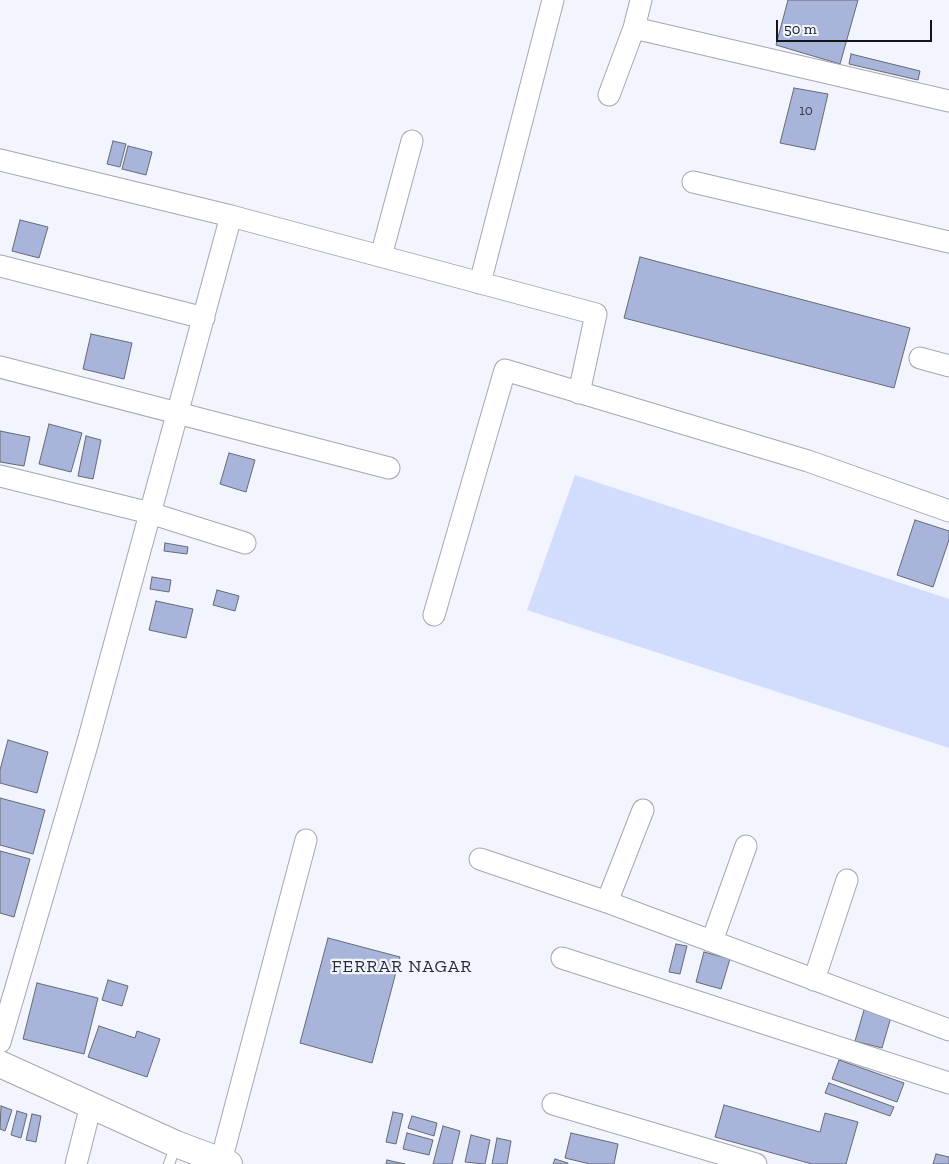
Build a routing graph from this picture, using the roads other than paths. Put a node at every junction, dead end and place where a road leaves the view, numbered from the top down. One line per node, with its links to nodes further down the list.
1 (553, 0): 13 (street)
2 (641, 0): 3 (street)
3 (634, 28): 4 (street); 5 (street)
4 (609, 95)
5 (949, 102)
6 (412, 141): 11 (street)
7 (0, 160): 9 (street)
8 (693, 182): 10 (street)
9 (231, 216): 11 (street); 14 (street)
10 (949, 242)
11 (381, 256): 13 (street)
12 (0, 266): 14 (street)
13 (480, 283): 18 (street)
14 (204, 318): 19 (street)
15 (920, 358): 16 (street)
16 (949, 366)
17 (0, 367): 19 (street)
18 (579, 393): 22 (street); 25 (street)
19 (177, 413): 20 (street); 23 (street)
20 (389, 468)
21 (0, 476): 23 (street)
22 (949, 511)
23 (150, 514): 24 (street); 36 (street)
24 (245, 543)
25 (434, 615)
26 (643, 810): 31 (street)
27 (306, 840): 42 (street)
28 (746, 846): 32 (street)
29 (480, 859): 31 (street)
30 (847, 880): 34 (street)
31 (607, 902): 32 (street)
32 (712, 941): 34 (street)
33 (562, 958): 38 (street)
34 (814, 980): 35 (street)
35 (949, 1030)
36 (0, 1042)
37 (0, 1064): 40 (street)
38 (949, 1083)
39 (553, 1104): 44 (street)
40 (91, 1105): 41 (street); 43 (street)
41 (172, 1154): 42 (street)
42 (225, 1162)
43 (76, 1164)
44 (756, 1164)

